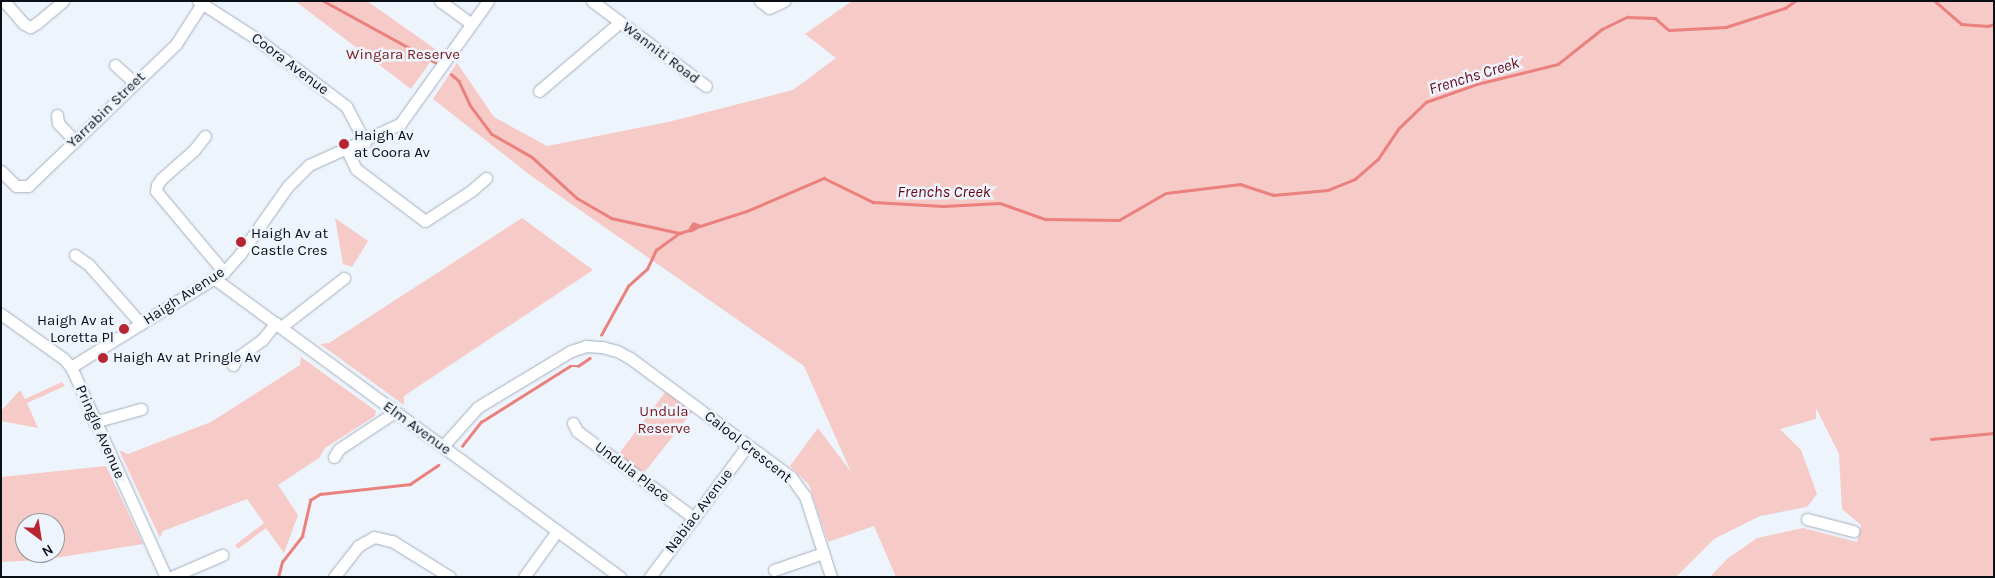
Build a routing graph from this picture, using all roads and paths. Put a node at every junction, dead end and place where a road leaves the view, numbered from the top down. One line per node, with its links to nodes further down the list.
1 (4, 1): 2 (street)
2 (63, 1)
3 (440, 1): 10 (street)
4 (488, 1): 10 (street, Haigh Avenue)
5 (592, 1): 9 (street, Wanniti Road)
6 (760, 1): 7 (street)
7 (784, 1)
8 (200, 3): 12 (street, Yarrabin Street); 18 (street, Coora Avenue)
9 (620, 22): 13 (street, Wanniti Road); 14 (street)
10 (472, 24): 18 (street, Haigh Avenue)
11 (115, 65): 12 (street)
12 (134, 83): 17 (street, Yarrabin Street)
13 (706, 86)
14 (539, 91)
15 (57, 115): 17 (street)
16 (204, 136): 23 (street)
17 (74, 140): 20 (street, Yarrabin Street)
18 (365, 142): 19 (street, Haigh Avenue)
19 (347, 150): 21 (street); 23 (street, Haigh Avenue)
20 (1, 171)
21 (486, 178)
22 (75, 255): 27 (street)
23 (224, 272): 25 (street, Haigh Avenue)
24 (344, 278): 28 (street)
25 (215, 280): 27 (street, Haigh Avenue); 28 (street, Elm Avenue)
26 (1, 314): 30 (street, Pringle Avenue)
27 (141, 324): 30 (street, Haigh Avenue)
28 (279, 326): 29 (street); 32 (street, Elm Avenue)
29 (233, 365)
30 (71, 368): 33 (street, Pringle Avenue)
31 (140, 409): 33 (street)
32 (395, 412): 35 (street, Elm Avenue); 37 (street)
33 (94, 422): 45 (street, Pringle Avenue)
34 (573, 423): 38 (street, Undula Place)
35 (443, 446): 36 (street, Calool Crescent); 40 (street, Elm Avenue)
36 (747, 446): 38 (street, Nabiac Avenue); 42 (street, Calool Crescent)
37 (334, 457)
38 (694, 518): 51 (street, Nabiac Avenue)
39 (1807, 519): 41 (street)
40 (557, 531): 49 (street); 50 (street, Elm Avenue)
41 (1853, 531)
42 (823, 553): 44 (street); 52 (street, Calool Crescent)
43 (222, 555): 46 (street)
44 (774, 570)
45 (166, 577)
46 (171, 577)
47 (334, 577): 48 (street)
48 (450, 577)
49 (524, 577)
50 (620, 577)
51 (650, 577)
52 (831, 577)

